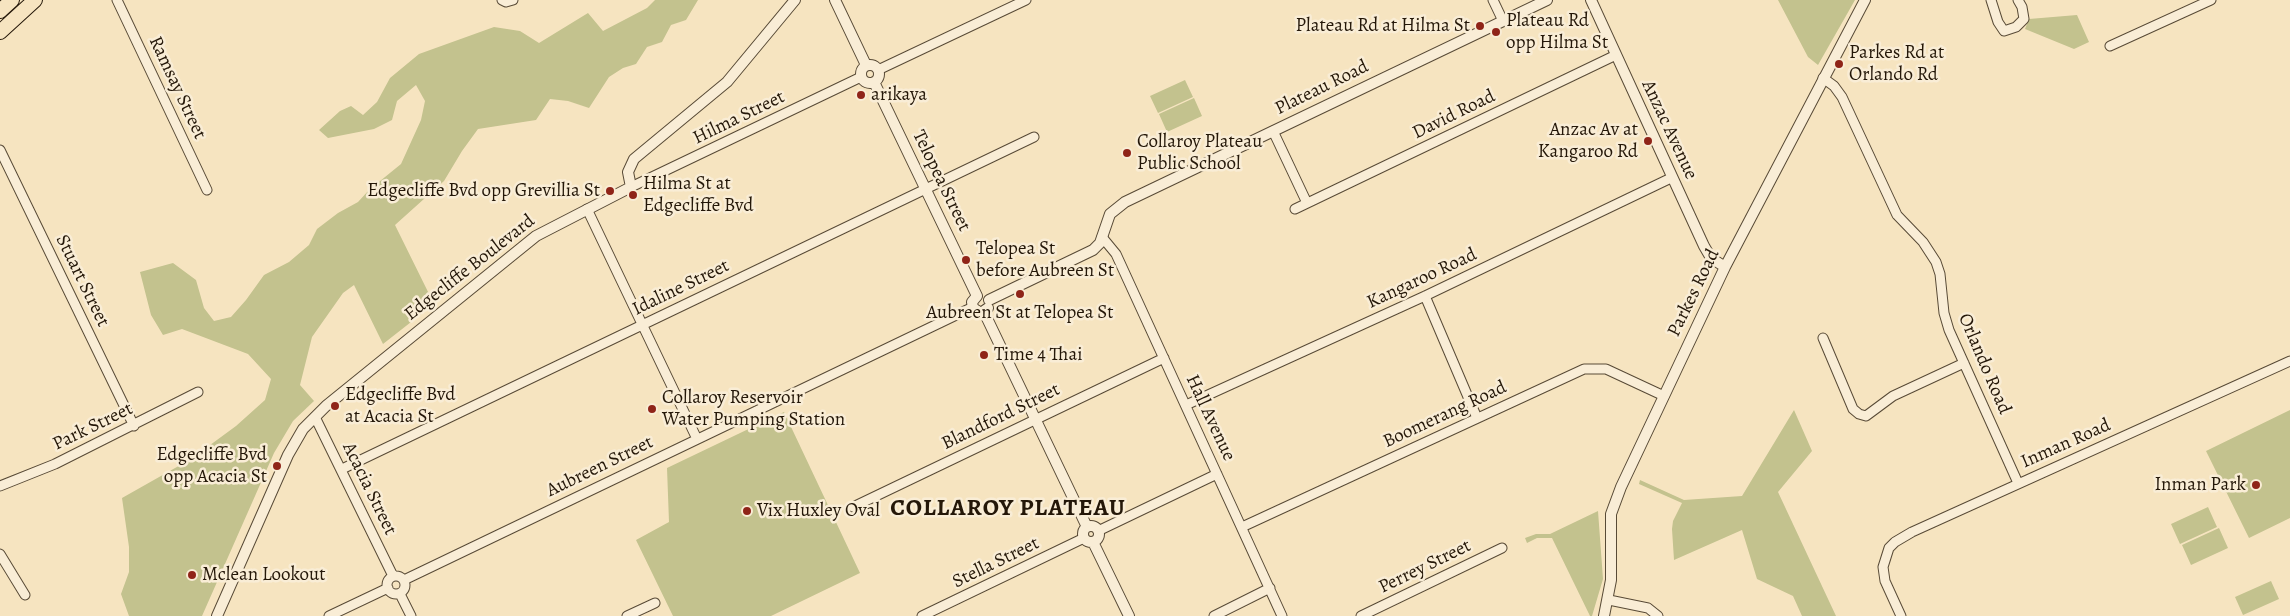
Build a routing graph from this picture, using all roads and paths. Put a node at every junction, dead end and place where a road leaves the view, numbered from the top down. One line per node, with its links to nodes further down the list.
1 (12, 0): 16 (highway)
2 (36, 0): 18 (highway)
3 (117, 0): 32 (street, Ramsay Street)
4 (502, 0): 5 (street)
5 (513, 0)
6 (795, 0): 30 (street)
7 (835, 0): 21 (street)
8 (1026, 0): 22 (street)
9 (1494, 0): 17 (street)
10 (1547, 0): 17 (street, Plateau Road)
11 (1591, 0): 20 (street, Anzac Avenue)
12 (1865, 0): 24 (street, Parkes Road)
13 (1991, 0): 14 (street)
14 (2018, 0)
15 (2211, 0): 19 (street)
16 (0, 11)
17 (1503, 21): 26 (street, Plateau Road)
18 (0, 32)
19 (2110, 46)
20 (1616, 56): 29 (street, Anzac Avenue); 33 (street, David Road)
21 (866, 65): 22 (street); 23 (street)
22 (878, 70): 25 (street)
23 (861, 77): 25 (street); 30 (street, Hilma Street)
24 (1824, 78): 37 (street, Parkes Road); 47 (street, Orlando Road)
25 (874, 82): 31 (street, Telopea Street)
26 (1272, 132): 33 (street); 36 (street, Plateau Road)
27 (1034, 137): 31 (street, Idaline Street)
28 (0, 150): 54 (street, Stuart Street)
29 (1671, 178): 37 (street, Anzac Avenue); 39 (street, Kangaroo Road)
30 (631, 187): 34 (street, Edgecliffe Boulevard)
31 (925, 189): 38 (street, Telopea Street); 43 (street, Idaline Street)
32 (207, 190)
33 (1307, 203): 35 (street, David Road)
34 (587, 208): 43 (street); 51 (street, Edgecliffe Boulevard)
35 (1295, 209)
36 (1102, 237): 40 (street); 45 (street, Hall Avenue)
37 (1725, 266): 49 (street, Parkes Road)
38 (977, 296): 40 (street); 41 (street)
39 (1425, 296): 50 (street, Kangaroo Road); 52 (street)
40 (989, 300): 42 (street)
41 (973, 307): 42 (street); 55 (street, Aubreen Street)
42 (984, 312): 53 (street)
43 (642, 325): 55 (street); 56 (street, Idaline Street)
44 (1823, 338): 47 (street)
45 (1164, 358): 50 (street, Hall Avenue); 53 (street, Blandford Street)
46 (2290, 361): 58 (street, Inman Road)
47 (1964, 363): 58 (street, Orlando Road)
48 (198, 392): 54 (street, Park Street)
49 (1664, 396): 52 (street, Boomerang Road); 73 (street, Parkes Road)
50 (1186, 405): 57 (street, Hall Avenue)
51 (315, 417): 56 (street, Acacia Street); 75 (street, Edgecliffe Boulevard)
52 (1477, 418): 62 (street, Boomerang Road)
53 (1036, 419): 60 (street, Blandford Street); 61 (street)
54 (134, 426): 59 (street, Park Street)
55 (697, 440): 68 (street, Aubreen Street)
56 (342, 469): 67 (street, Acacia Street)
57 (1217, 474): 62 (street, Hall Avenue); 63 (street)
58 (2018, 483): 86 (street, Inman Road)
59 (0, 486)
60 (853, 506)
61 (1087, 527): 63 (street); 64 (street)
62 (1242, 528): 70 (street, Hall Avenue)
63 (1098, 531): 64 (street)
64 (1089, 540): 79 (street, Stella Street); 80 (street)
65 (1502, 548): 83 (street, Perrey Street)
66 (0, 554): 72 (street)
67 (393, 576): 68 (street); 69 (street)
68 (404, 580): 71 (street)
69 (388, 588): 71 (street); 76 (street)
70 (1270, 588): 81 (street); 82 (street, Hall Avenue)
71 (400, 594): 77 (street)
72 (25, 595)
73 (1609, 600): 84 (street, Parkes Road); 85 (street)
74 (655, 603): 78 (street)
75 (217, 616)
76 (329, 616)
77 (411, 616)
78 (628, 616)
79 (922, 616)
80 (1129, 616)
81 (1214, 616)
82 (1282, 616)
83 (1361, 616)
84 (1604, 616)
85 (1658, 616)
86 (1901, 616)

